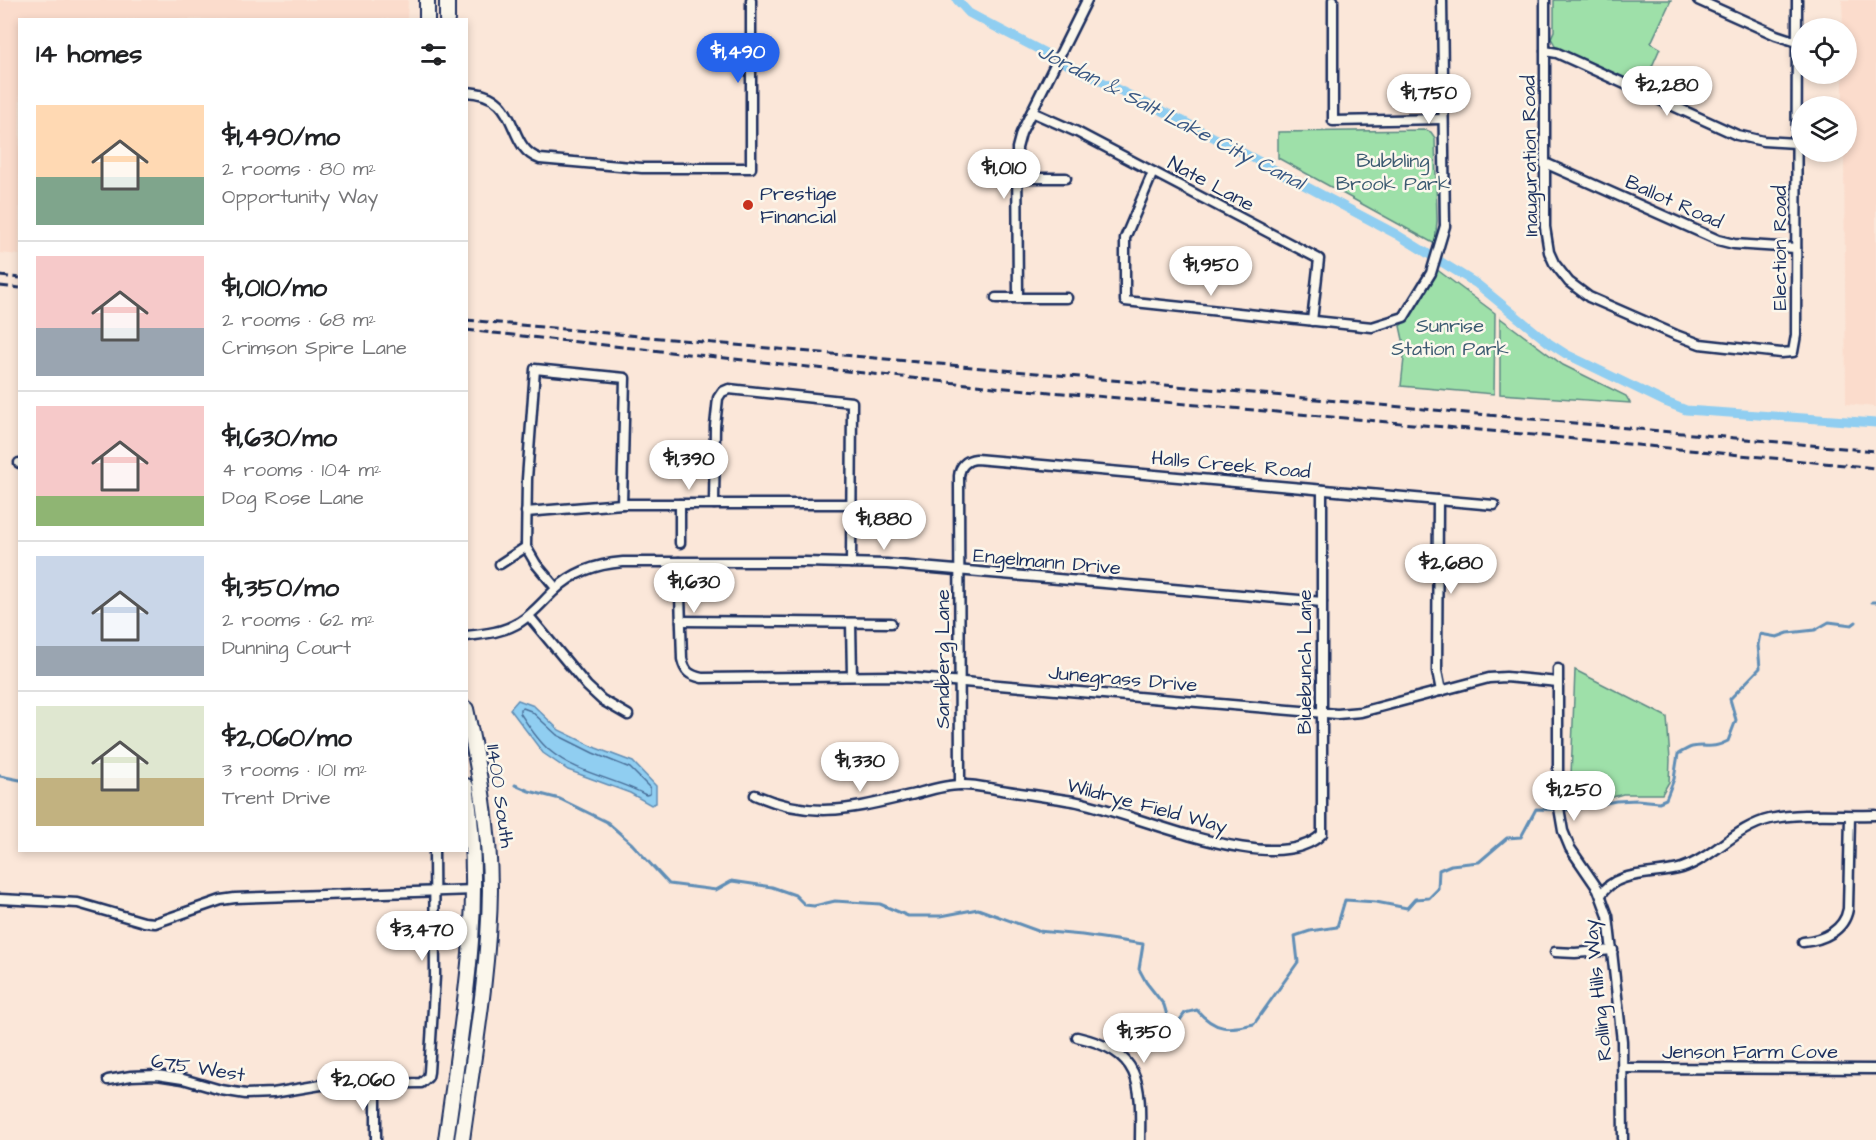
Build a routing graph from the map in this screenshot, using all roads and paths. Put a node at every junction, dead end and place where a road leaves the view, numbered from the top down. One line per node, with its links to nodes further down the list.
1 (427, 0): 10 (main road)
2 (447, 0): 11 (main road)
3 (751, 0): 15 (street)
4 (1087, 0): 16 (street)
5 (1333, 0): 17 (street)
6 (1442, 0): 17 (street)
7 (1545, 0): 14 (street, Inauguration Road)
8 (1698, 0): 13 (street)
9 (1797, 0): 12 (street, Election Road)
10 (427, 18)
11 (447, 18)
12 (1797, 18)
13 (1791, 40)
14 (1545, 51): 18 (street); 20 (street, Inauguration Road)
15 (468, 92)
16 (1032, 112): 21 (street, Nate Lane); 22 (street)
17 (1442, 119): 28 (street)
18 (1791, 143)
19 (1796, 162): 24 (street, Election Road)
20 (1545, 163): 24 (street, Ballot Road); 29 (street, Inauguration Road)
21 (1153, 172): 28 (street, Nate Lane); 28 (street)
22 (1018, 178): 23 (street); 26 (street)
23 (1066, 178)
24 (1796, 248): 29 (street, Election Road)
25 (996, 298): 26 (street)
26 (1018, 298): 27 (street)
27 (1067, 298)
28 (1312, 321)
29 (1793, 352)
30 (965, 462): 31 (street, Halls Creek Road); 44 (street, Sandberg Lane)
31 (1322, 490): 32 (street, Halls Creek Road); 46 (street, Bluebunch Lane)
32 (1438, 500): 37 (street, Halls Creek Road); 56 (street)
33 (622, 504): 34 (street); 38 (street); 38 (street)
34 (680, 504): 35 (street); 39 (street)
35 (714, 504): 36 (street); 36 (street)
36 (853, 504): 42 (street)
37 (1494, 505)
38 (526, 512): 40 (street)
39 (680, 543)
40 (526, 547): 43 (street); 45 (street)
41 (680, 562): 42 (street, Engelmann Drive); 45 (street, Engelmann Drive); 48 (street)
42 (851, 562): 44 (street, Engelmann Drive)
43 (500, 564)
44 (960, 571): 46 (street, Engelmann Drive); 54 (street, Sandberg Lane)
45 (556, 588): 47 (street, Engelmann Drive)
46 (1322, 602): 57 (street, Bluebunch Lane)
47 (529, 616): 51 (street, Engelmann Drive); 58 (street)
48 (681, 621): 49 (street); 53 (street, Junegrass Drive)
49 (851, 623): 50 (street); 53 (street)
50 (891, 623)
51 (468, 636)
52 (1557, 669): 55 (street, Rolling Hills Way)
53 (852, 676): 54 (street, Junegrass Drive)
54 (960, 681): 57 (street, Junegrass Drive); 60 (street, Sandberg Lane)
55 (1557, 682): 56 (street, Junegrass Drive); 69 (street, Rolling Hills Way)
56 (1440, 691): 57 (street, Junegrass Drive)
57 (1322, 713): 65 (street, Bluebunch Lane)
58 (628, 715)
59 (468, 719): 81 (main road, 11400 South)
60 (960, 785): 61 (street); 65 (street, Wildrye Field Way)
61 (755, 795)
62 (468, 800): 67 (main road, 11400 South)
63 (1850, 816): 64 (street); 69 (street); 71 (street)
64 (1876, 816)
65 (1322, 834)
66 (434, 852): 68 (street)
67 (475, 890): 68 (street); 80 (main road, 11400 South)
68 (435, 891): 70 (street); 78 (street, 675 West)
69 (1601, 895): 72 (street, Rolling Hills Way)
70 (0, 898)
71 (1803, 942)
72 (1612, 950): 73 (street); 75 (street, Rolling Hills Way)
73 (1555, 952)
74 (1077, 1037): 82 (street)
75 (1623, 1068): 76 (street, Jenson Farm Cove); 83 (street, Rolling Hills Way)
76 (1876, 1069)
77 (108, 1080): 78 (street, 675 West)
78 (376, 1084): 79 (street)
79 (376, 1140)
80 (446, 1140)
81 (462, 1140)
82 (1140, 1140)
83 (1623, 1140)

